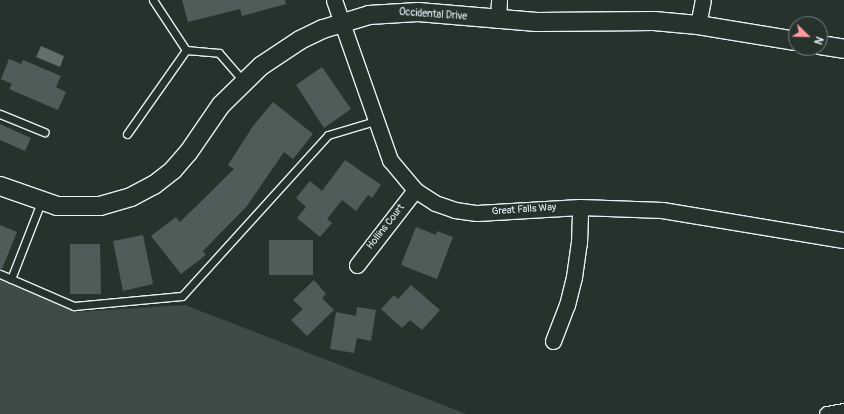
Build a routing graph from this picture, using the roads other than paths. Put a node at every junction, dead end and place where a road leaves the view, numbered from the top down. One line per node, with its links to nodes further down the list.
1 (153, 0): 11 (lane)
2 (334, 0): 6 (street, Great Falls Way)
3 (499, 0): 5 (street)
4 (703, 0): 7 (street)
5 (498, 20): 6 (street, Occidental Drive); 7 (street, Occidental Drive)
6 (342, 22): 12 (street, Occidental Drive); 14 (street, Great Falls Way)
7 (698, 25): 8 (street, Occidental Drive)
8 (788, 40)
9 (828, 46): 10 (street)
10 (844, 49)
11 (186, 50): 12 (lane); 16 (lane)
12 (243, 81): 19 (street, Occidental Drive)
13 (0, 114): 15 (lane)
14 (375, 121): 18 (street, Great Falls Way); 24 (lane)
15 (44, 132)
16 (127, 134)
17 (0, 186): 19 (street, Occidental Drive)
18 (415, 190): 20 (street, Great Falls Way); 22 (street, Hollins Court)
19 (42, 202): 24 (lane)
20 (580, 207): 21 (street, Great Falls Way); 25 (street)
21 (844, 240)
22 (357, 265)
23 (0, 274): 24 (lane)
24 (11, 279)
25 (553, 341)
26 (844, 411): 27 (street)
27 (827, 414)

